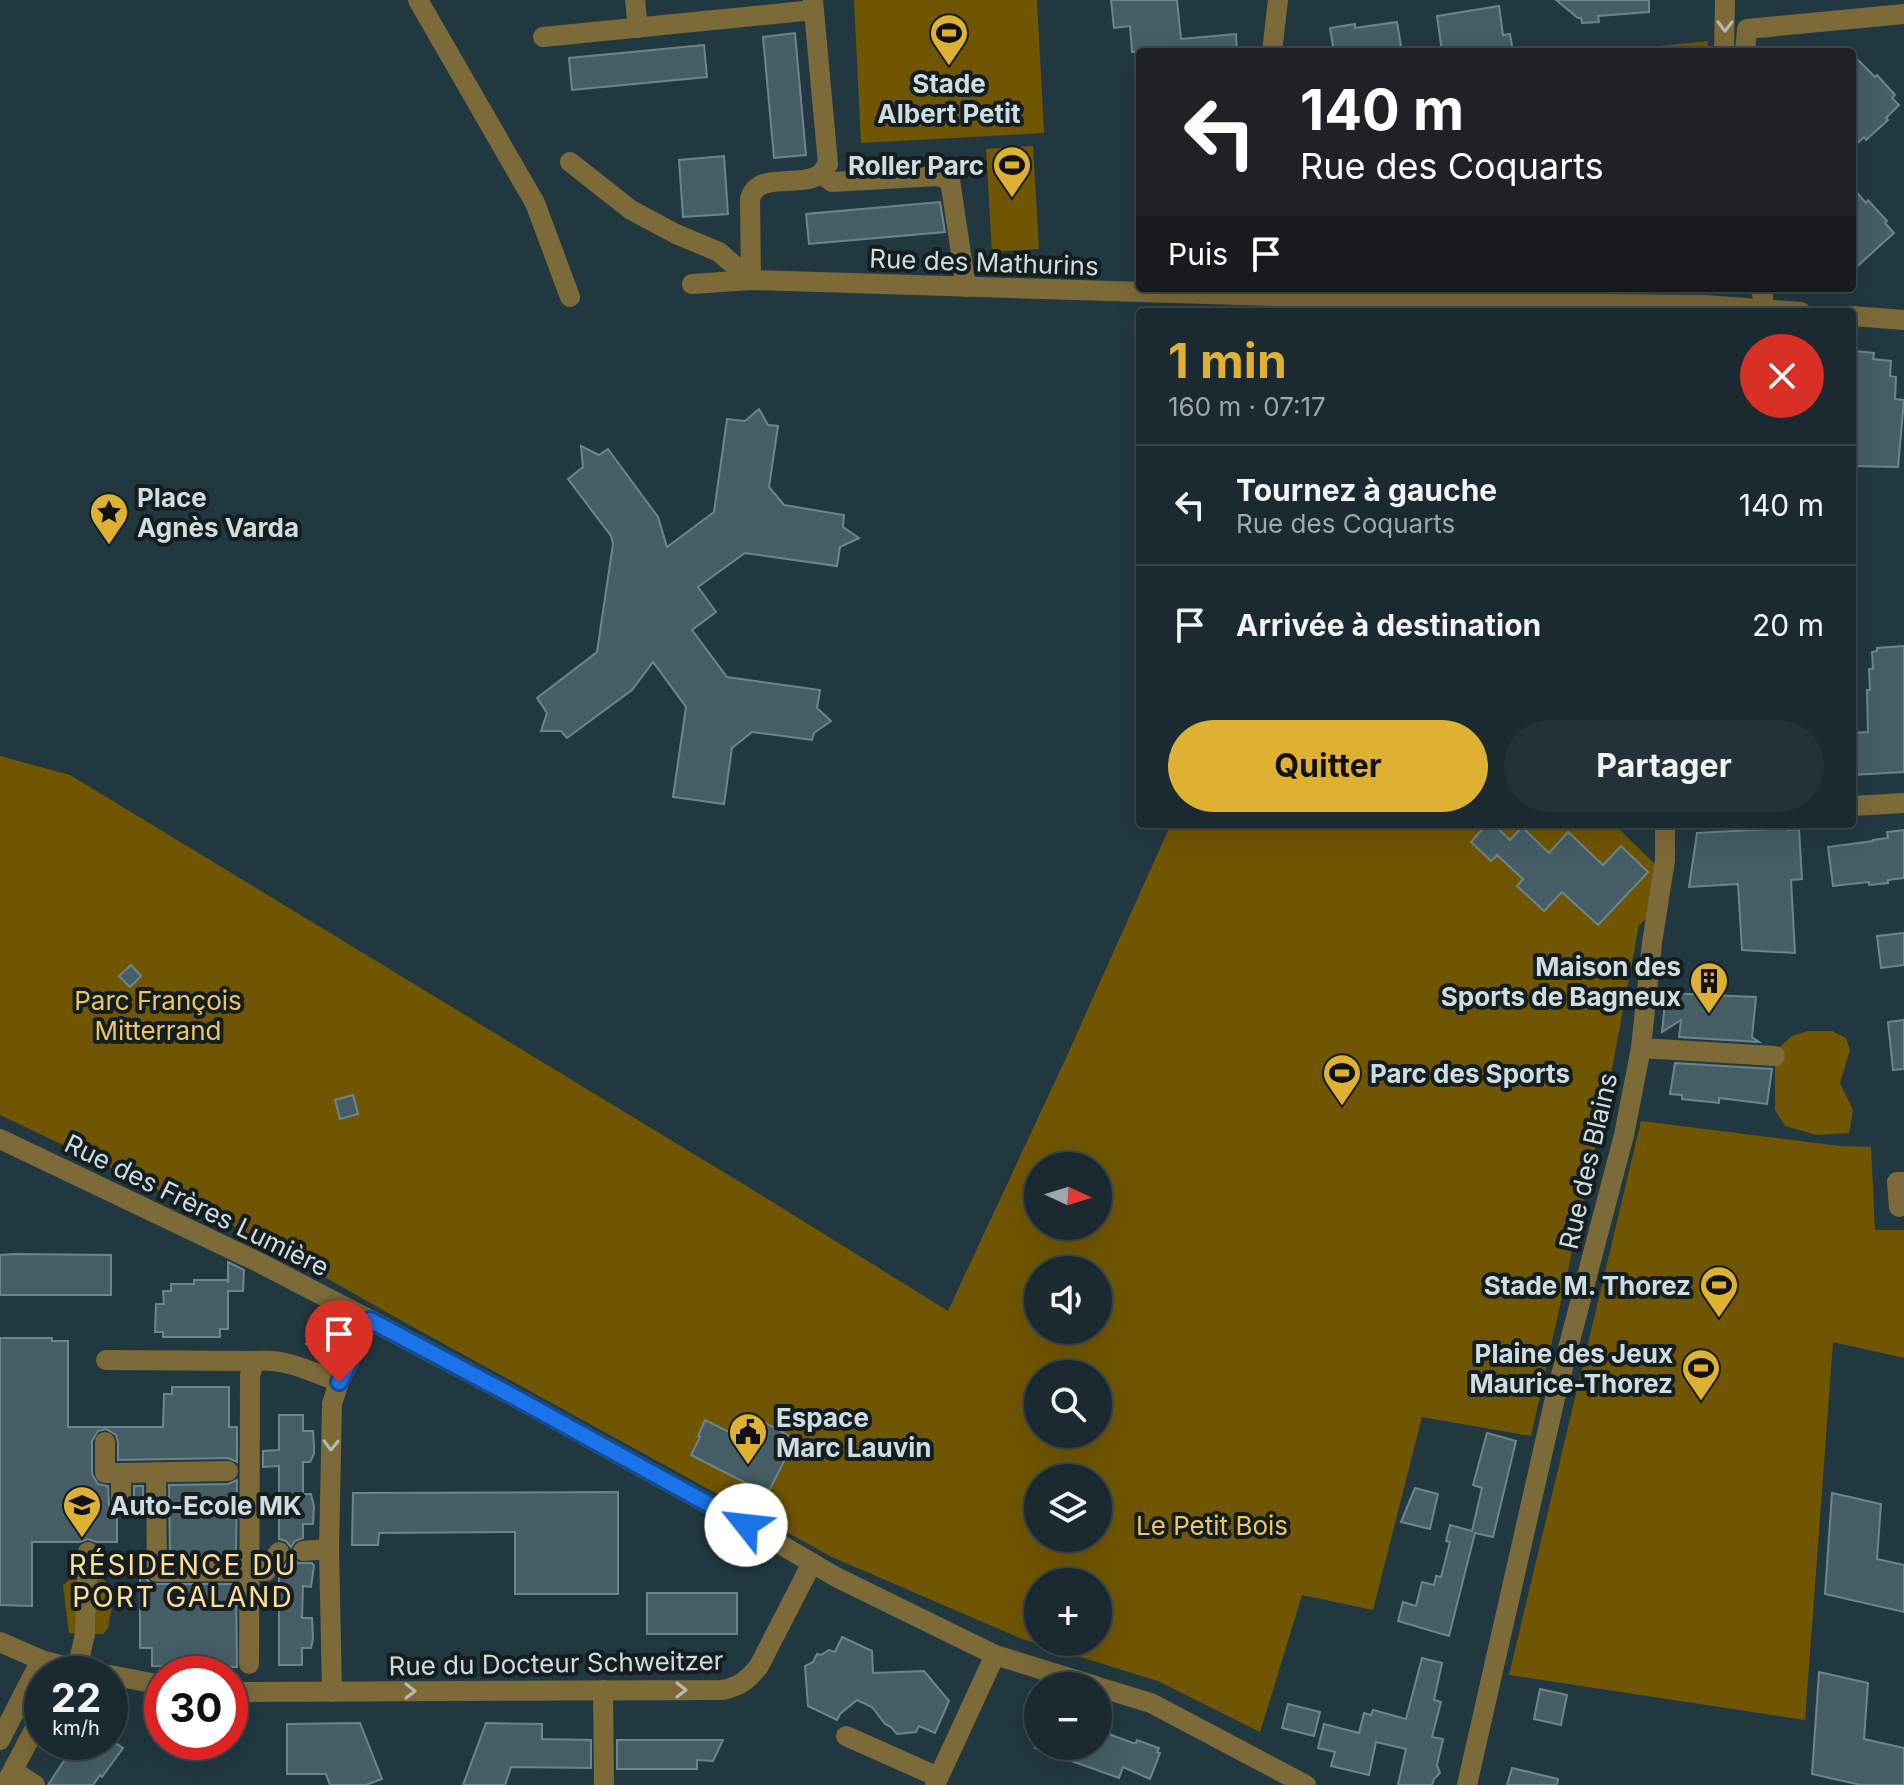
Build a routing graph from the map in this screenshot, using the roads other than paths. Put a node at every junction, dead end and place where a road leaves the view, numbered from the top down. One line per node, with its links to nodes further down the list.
1 (418, 0): 19 (street)
2 (635, 0): 7 (street)
3 (1278, 0): 9 (street)
4 (1725, 0): 10 (street, one-way to 10)
5 (813, 5): 7 (street); 13 (street)
6 (1904, 14): 11 (street)
7 (638, 28): 8 (street)
8 (543, 37)
9 (1272, 48)
10 (1724, 48)
11 (1745, 48)
12 (570, 162): 14 (street)
13 (821, 174): 14 (street); 16 (street)
14 (751, 280): 15 (street, Rue des Mathurins); 16 (street, Rue des Mathurins)
15 (692, 284)
16 (966, 287): 17 (street, Rue des Mathurins)
17 (1136, 290)
18 (1235, 292): 20 (street, Rue des Mathurins)
19 (570, 297)
20 (1705, 302): 21 (street, Rue des Mathurins)
21 (1748, 308)
22 (1856, 316): 23 (street)
23 (1904, 320)
24 (1904, 803): 25 (street)
25 (1856, 806)
26 (1665, 828): 27 (street, Rue des Blains)
27 (1641, 1048): 28 (street); 65 (street, Rue des Blains)
28 (1775, 1056)
29 (0, 1139): 32 (street, Rue des Frères Lumière)
30 (1904, 1182): 31 (street)
31 (1899, 1207)
32 (370, 1320): 35 (street); 45 (street, Rue des Frères Lumière)
33 (106, 1360): 34 (street)
34 (255, 1361): 35 (street); 50 (street)
35 (339, 1382): 41 (street, one-way to 41)
36 (105, 1442): 39 (street)
37 (228, 1471): 38 (street)
38 (156, 1472): 39 (street); 44 (street)
39 (121, 1473): 40 (street)
40 (121, 1500)
41 (329, 1549): 42 (street); 55 (street)
42 (303, 1551)
43 (88, 1552): 49 (street)
44 (279, 1552)
45 (812, 1563): 47 (street, Rue des Frères Lumière); 52 (street, Rue du Docteur Schweitzer, one-way to 45)
46 (0, 1642): 48 (street)
47 (995, 1655): 51 (street, Rue des Frères Lumière); 61 (street)
48 (32, 1656)
49 (75, 1656)
50 (249, 1664)
51 (1051, 1672)
52 (603, 1690): 55 (street, Rue du Docteur Schweitzer, one-way to 52); 63 (street)
53 (1112, 1691): 64 (street, Rue des Frères Lumière)
54 (248, 1692): 55 (street, Rue du Docteur Schweitzer)
55 (332, 1692)
56 (24, 1693): 58 (street)
57 (846, 1736): 61 (street)
58 (0, 1740)
59 (24, 1749): 60 (street)
60 (9, 1778): 62 (street)
61 (936, 1781)
62 (35, 1785)
63 (604, 1785)
64 (1306, 1785)
65 (1467, 1785)

